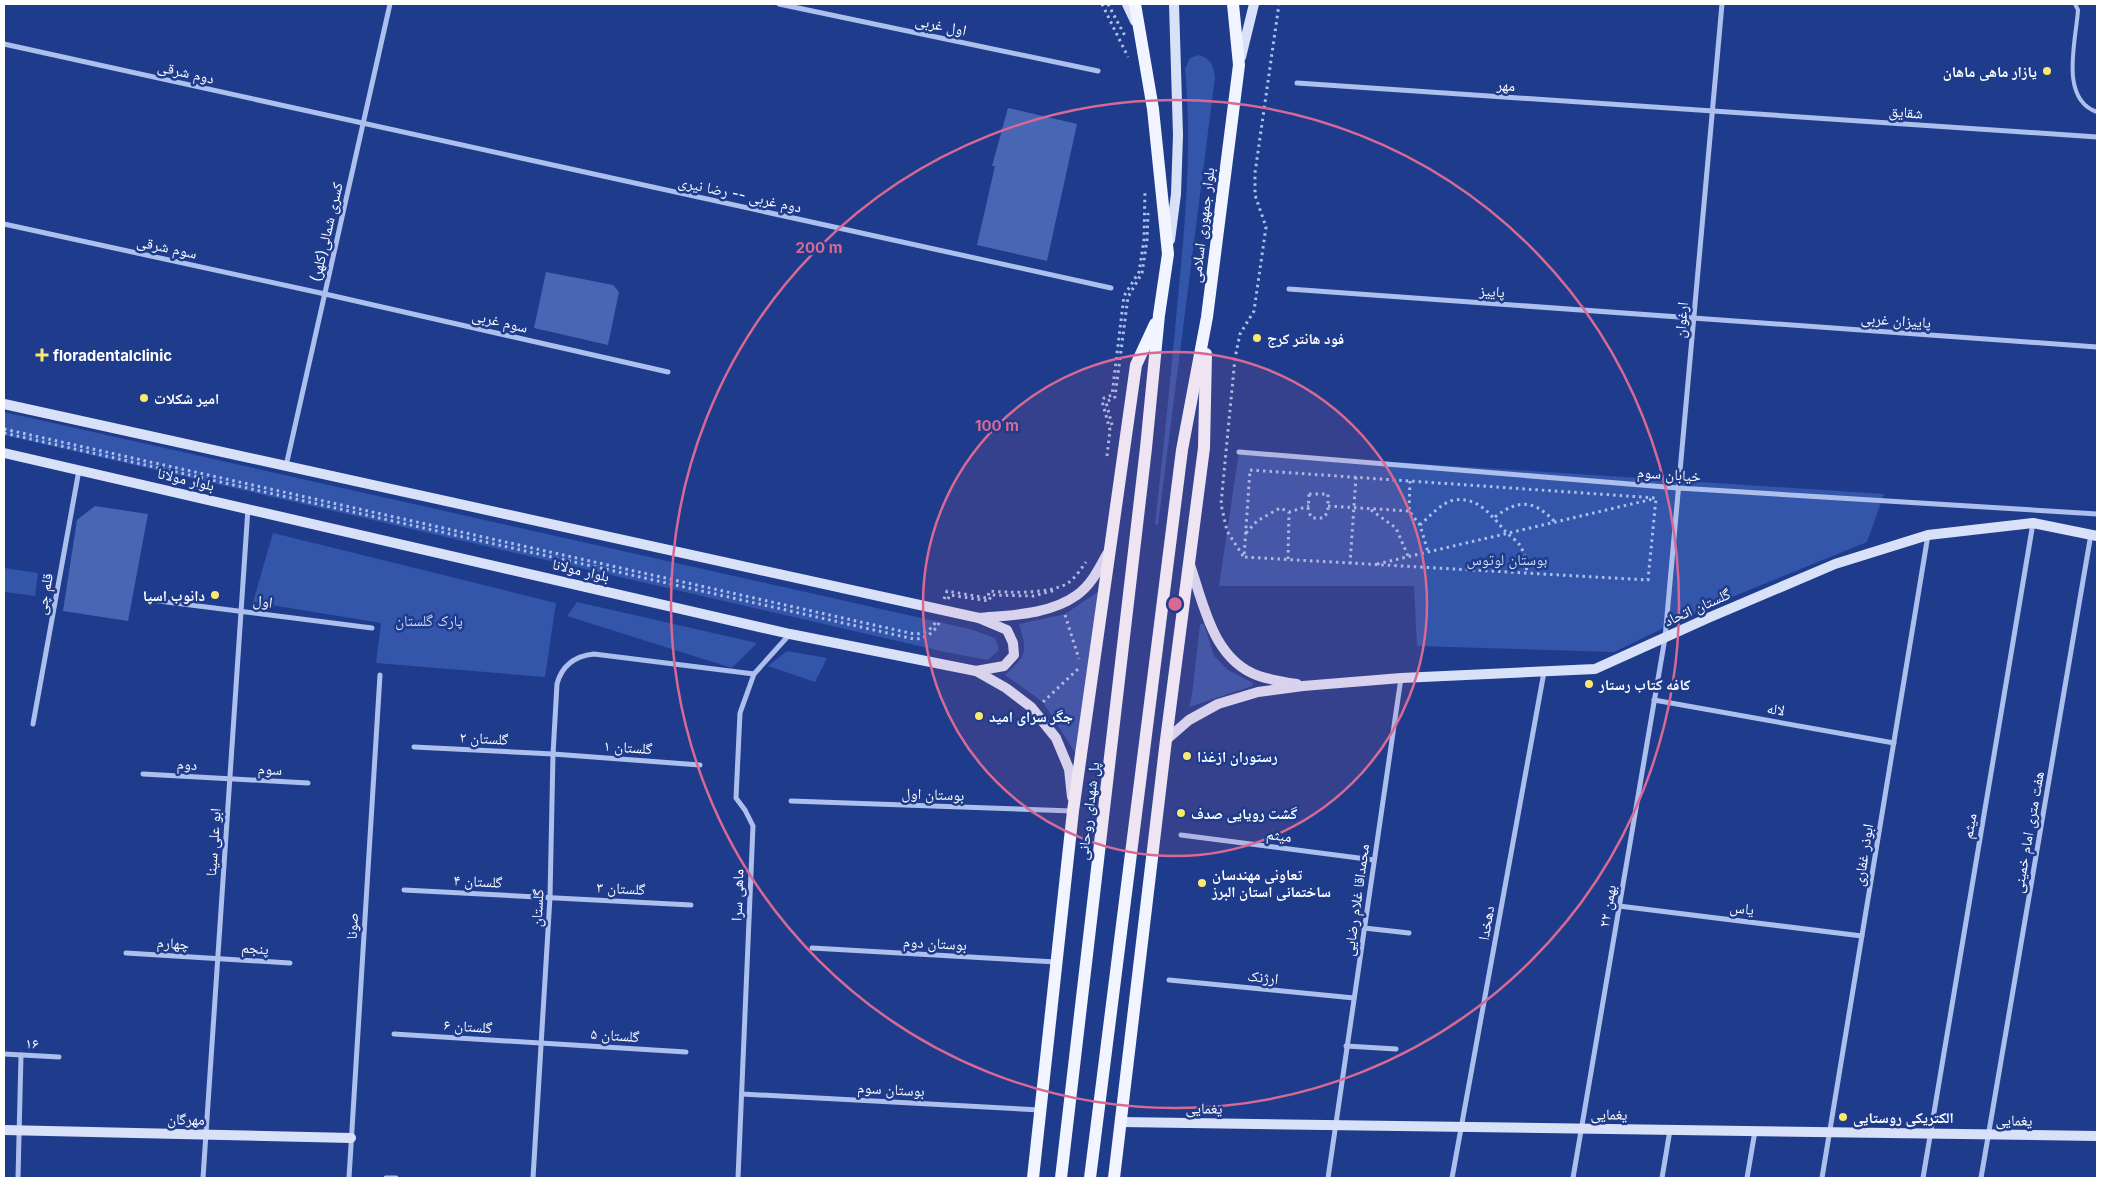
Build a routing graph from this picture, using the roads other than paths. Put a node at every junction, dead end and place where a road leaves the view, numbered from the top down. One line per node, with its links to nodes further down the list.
1 (390, 4): 19 (street, کسری شمالی(کلهر))
2 (779, 4): 15 (street, اول غربی)
3 (1127, 4): 12 (main road)
4 (1135, 4): 12 (main road, بلوار جمهوری اسلامی)
5 (1174, 4): 22 (main road)
6 (1233, 4): 14 (main road, بلوار جمهوری اسلامی)
7 (1254, 4): 14 (main road)
8 (1722, 4): 17 (street, ارغوان)
9 (2075, 4): 11 (lane)
10 (2080, 4): 11 (lane)
11 (2078, 10): 18 (lane)
12 (1139, 29): 22 (main road, بلوار جمهوری اسلامی)
13 (4, 44): 19 (street, دوم شرقی)
14 (1239, 65): 27 (main road, بلوار جمهوری اسلامی)
15 (1098, 71)
16 (1297, 83): 17 (street, مهر)
17 (1713, 112): 20 (street, شقایق); 28 (street, ارغوان)
18 (2097, 112)
19 (363, 124): 23 (street, دوم غربی -- رضا نیری); 25 (street, کسری شمالی(کلهر))
20 (2097, 137)
21 (4, 224): 25 (street, سوم شرقی)
22 (1168, 254): 26 (main road, بلوار جمهوری اسلامی)
23 (1111, 288)
24 (1289, 289): 28 (street, پاییز)
25 (325, 294): 30 (street, سوم غربی); 35 (street, کسری شمالی(کلهر))
26 (1159, 315): 32 (main road, بلوار جمهوری اسلامی); 43 (main road)
27 (1207, 317): 44 (main road); 118 (main road, بلوار جمهوری اسلامی)
28 (1694, 318): 29 (street, پاییزان غربی); 37 (street, ارغوان)
29 (2097, 347)
30 (668, 372)
31 (4, 404): 35 (main road)
32 (1146, 448): 117 (main road, پل شهدای روحانی)
33 (1239, 452): 37 (street, خیابان سوم)
34 (4, 453): 36 (main road, بلوار مولانا)
35 (286, 466): 47 (main road)
36 (79, 470): 38 (main road, بلوار مولانا); 58 (street, قلم چی)
37 (1678, 488): 39 (street, خیابان سوم); 50 (street, ارغوان)
38 (248, 508): 46 (street, ابو علی سینا); 49 (main road, بلوار مولانا)
39 (2097, 514)
40 (2033, 523): 41 (main road, گلستان اتحاد); 42 (main road, گلستان اتحاد); 104 (street, میثم)
41 (1928, 535): 50 (main road, گلستان اتحاد); 60 (street, ابوذر غفاری)
42 (2094, 535): 106 (street, هفت متری امام خمینی)
43 (1111, 548): 47 (main road); 68 (main road)
44 (1190, 563): 56 (main road); 59 (main road)
45 (151, 600): 46 (street, اول)
46 (241, 611): 48 (street, اول); 65 (street, ابو علی سینا)
47 (979, 618): 51 (main road)
48 (372, 628)
49 (790, 634): 51 (main road, بلوار مولانا); 53 (street, ماهی سرا)
50 (1665, 638): 52 (main road, گلستان اتحاد); 57 (street, ۲۲ بهمن)
51 (976, 671): 68 (main road, بلوار مولانا)
52 (1544, 672): 55 (main road, گلستان اتحاد); 97 (street, دهخدا)
53 (754, 674): 62 (street, گلستان); 93 (street, ماهی سرا)
54 (380, 675): 108 (street, صونا)
55 (1401, 678): 56 (main road, گلستان اتحاد); 70 (street, محمداقا غلام رضایی)
56 (1303, 686): 59 (main road)
57 (1654, 700): 60 (street, لاله); 74 (street, ۲۲ بهمن)
58 (33, 724)
59 (1166, 740): 95 (main road)
60 (1894, 744): 77 (street, ابوذر غفاری)
61 (414, 747): 62 (street, گلستان ۲)
62 (553, 754): 63 (street, گلستان ۱); 72 (street, گلستان)
63 (700, 766)
64 (143, 774): 65 (street, دوم)
65 (230, 779): 66 (street, سوم); 80 (street, ابو علی سینا)
66 (308, 783)
67 (791, 802): 68 (street, بوستان اول)
68 (1073, 810): 81 (main road)
69 (1181, 835): 70 (street, میثم)
70 (1374, 860): 75 (street, محمداقا غلام رضایی)
71 (404, 890): 72 (street, گلستان ۴)
72 (550, 897): 73 (street, گلستان ۳); 86 (street, گلستان)
73 (691, 905)
74 (1619, 906): 77 (street, یاس); 98 (street, ۲۲ بهمن)
75 (1364, 928): 76 (street); 84 (street, محمداقا غلام رضایی)
76 (1409, 933)
77 (1862, 936): 103 (street, ابوذر غفاری)
78 (812, 948): 81 (street, بوستان دوم)
79 (126, 953): 80 (street, چهارم)
80 (218, 958): 82 (street, پنجم); 105 (street, ابو علی سینا)
81 (1056, 962): 94 (main road)
82 (290, 963)
83 (1169, 980): 84 (street, ارژنک)
84 (1354, 998): 87 (street, محمداقا غلام رضایی)
85 (394, 1034): 86 (street, گلستان ۶)
86 (542, 1043): 89 (street, گلستان ۵); 114 (street, گلستان)
87 (1346, 1046): 88 (street); 96 (street, محمداقا غلام رضایی)
88 (1396, 1049)
89 (686, 1052)
90 (4, 1054): 91 (street, ۱۶)
91 (21, 1054): 92 (street, ۱۶); 100 (street)
92 (59, 1057)
93 (742, 1094): 94 (street, بوستان سوم); 115 (street, ماهی سرا)
94 (1040, 1110): 116 (main road)
95 (1120, 1122): 96 (main road, یغمایی); 119 (main road)
96 (1336, 1125): 97 (main road, یغمایی); 120 (street, محمداقا غلام رضایی)
97 (1461, 1127): 98 (main road, یغمایی); 121 (street, دهخدا)
98 (1582, 1129): 101 (main road, یغمایی); 122 (street, ۲۲ بهمن)
99 (4, 1130): 100 (main road, مهرگان)
100 (19, 1130): 105 (main road, مهرگان); 109 (street)
101 (1670, 1130): 102 (main road, یغمایی); 123 (street)
102 (1755, 1131): 103 (main road, یغمایی); 124 (street)
103 (1830, 1132): 104 (main road, یغمایی); 125 (street, ابوذر غفاری)
104 (1930, 1133): 106 (main road, یغمایی); 126 (street, میثم)
105 (206, 1134): 108 (main road, مهرگان); 110 (street, ابو علی سینا)
106 (1989, 1134): 107 (main road, یغمایی); 127 (street, هفت متری امام خمینی)
107 (2097, 1136)
108 (352, 1138): 111 (street, صونا)
109 (18, 1178)
110 (203, 1178)
111 (349, 1178)
112 (386, 1178): 113 (street)
113 (396, 1178)
114 (533, 1178)
115 (738, 1178)
116 (1033, 1178)
117 (1061, 1178)
118 (1090, 1178)
119 (1114, 1178)
120 (1328, 1178)
121 (1452, 1178)
122 (1573, 1178)
123 (1662, 1178)
124 (1747, 1178)
125 (1822, 1178)
126 (1923, 1178)
127 (1982, 1178)

